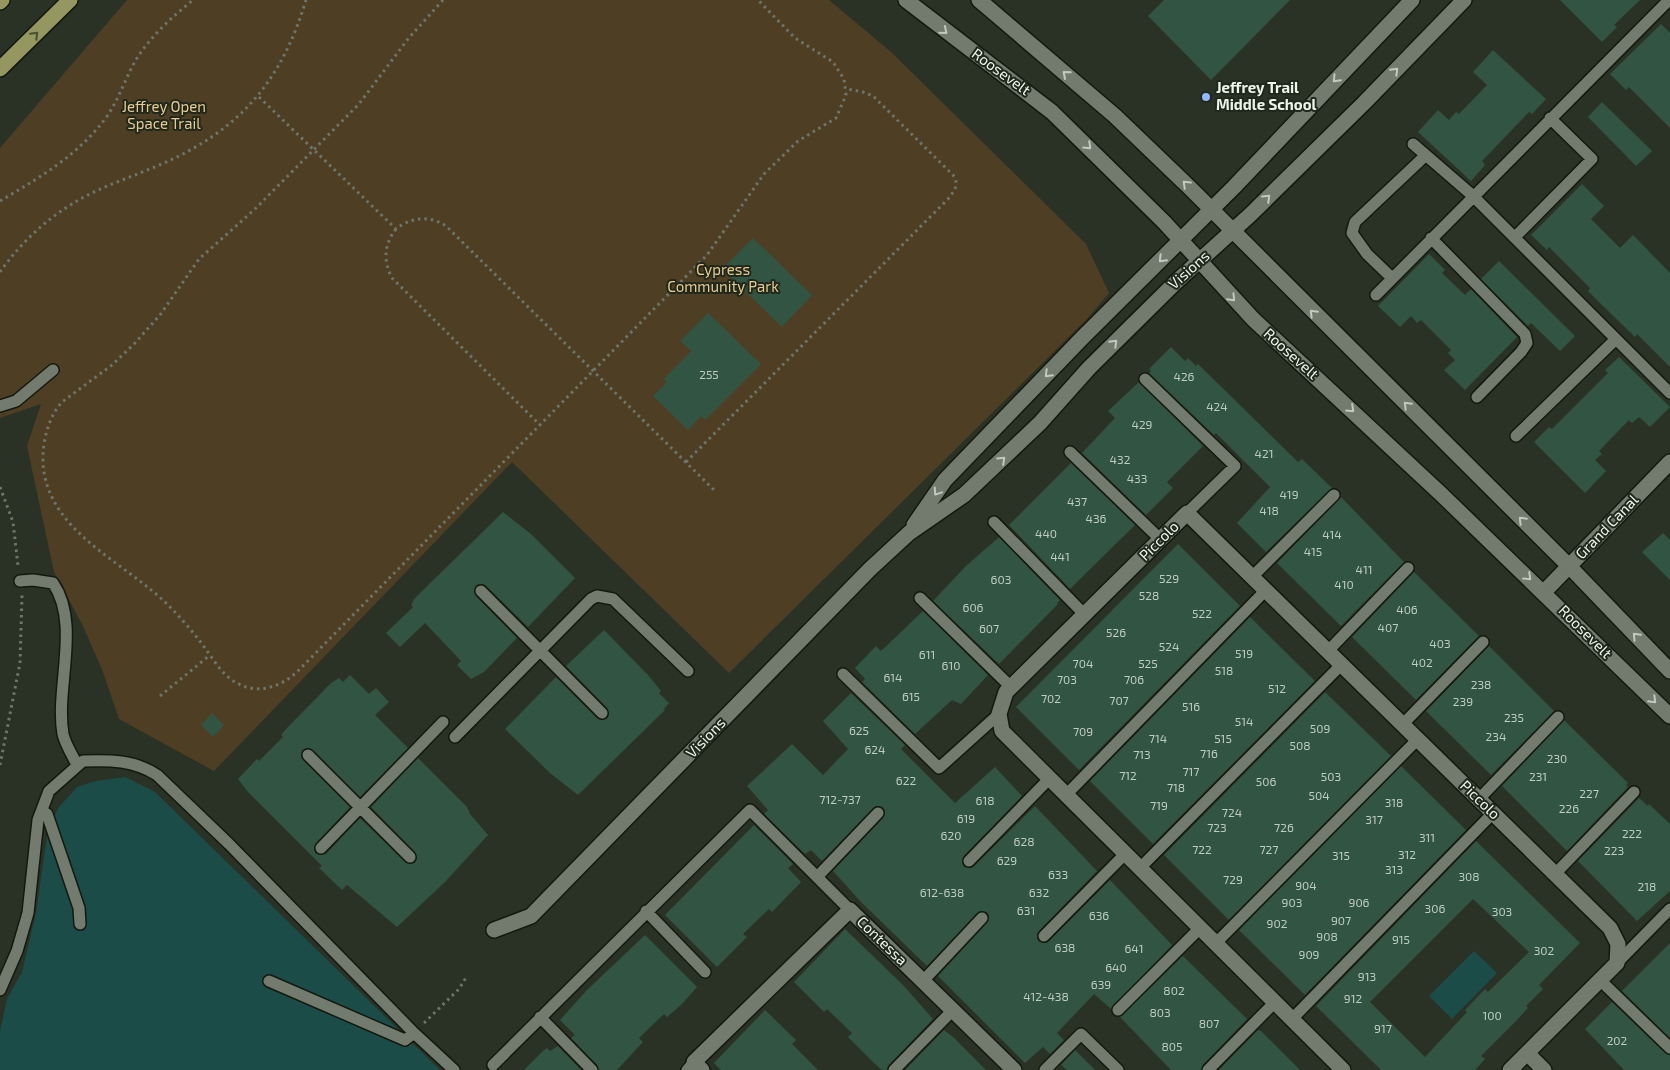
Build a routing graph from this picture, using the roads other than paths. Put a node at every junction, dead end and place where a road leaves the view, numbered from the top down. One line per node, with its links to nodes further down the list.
1 (70, 0): 7 (main road, one-way to 1)
2 (906, 0): 16 (street, Roosevelt, one-way to 16)
3 (979, 0): 12 (street, one-way to 3)
4 (1412, 0): 12 (street, Visions, one-way to 12)
5 (1464, 0): 13 (street, Visions, one-way to 5)
6 (1669, 0): 8 (lane)
7 (0, 69)
8 (1550, 118): 11 (lane); 14 (lane)
9 (1413, 144): 10 (lane)
10 (1426, 155): 11 (lane); 18 (lane)
11 (1472, 195): 14 (lane); 15 (lane)
12 (1211, 210): 13 (street); 16 (street, Visions)
13 (1232, 232): 17 (street, Visions); 34 (street, one-way to 13)
14 (1515, 237): 20 (lane)
15 (1431, 238): 18 (lane); 24 (lane)
16 (1180, 240): 17 (street, Roosevelt); 32 (street, Visions, one-way to 32)
17 (1199, 262): 32 (street, Visions, one-way to 17); 40 (street, Roosevelt, one-way to 40)
18 (1392, 278): 19 (lane)
19 (1376, 294)
20 (1616, 339): 23 (lane); 26 (lane)
21 (53, 370): 25 (lane)
22 (1145, 379): 30 (lane)
23 (1670, 393)
24 (1477, 397)
25 (0, 406)
26 (1516, 436)
27 (1070, 452): 33 (lane)
28 (1670, 462): 34 (street, Grand Canal)
29 (1334, 494): 36 (lane)
30 (1187, 513): 33 (street, Piccolo); 36 (street, Piccolo)
31 (994, 522): 42 (lane)
32 (909, 533): 82 (street, Visions)
33 (1160, 539): 42 (street, Piccolo)
34 (1569, 566): 40 (street, Grand Canal); 48 (street, one-way to 34)
35 (1408, 568): 45 (lane)
36 (1252, 577): 38 (street, Piccolo)
37 (20, 581): 60 (lane)
38 (1266, 590): 45 (street, Piccolo); 63 (lane)
39 (481, 591): 44 (lane)
40 (1544, 592): 53 (street, Roosevelt, one-way to 53)
41 (920, 598): 50 (lane)
42 (1084, 614): 50 (street, Piccolo)
43 (1483, 642): 56 (lane)
44 (541, 650): 47 (lane); 51 (lane); 57 (lane)
45 (1328, 651): 46 (street, Piccolo)
46 (1342, 664): 56 (street, Piccolo); 73 (lane)
47 (688, 671)
48 (1670, 671)
49 (843, 674): 52 (lane)
50 (1011, 687): 52 (street, Piccolo)
51 (602, 713)
52 (999, 714): 61 (street)
53 (1670, 716)
54 (1558, 717): 64 (lane)
55 (442, 722): 65 (lane)
56 (1403, 724): 58 (street, Piccolo)
57 (455, 737)
58 (1418, 739): 64 (street, Piccolo); 84 (lane)
59 (308, 755): 65 (lane)
60 (77, 765): 66 (lane); 96 (lane)
61 (1050, 778): 63 (street); 72 (lane)
62 (1634, 792): 74 (lane)
63 (1066, 795): 70 (street)
64 (1479, 799): 68 (street, Piccolo)
65 (360, 807): 69 (lane); 71 (lane)
66 (42, 811): 80 (lane); 90 (lane)
67 (878, 813): 75 (lane)
68 (1493, 813): 74 (street, Piccolo); 95 (lane)
69 (321, 848)
70 (1126, 853): 73 (street); 83 (lane)
71 (410, 857)
72 (969, 861)
73 (1140, 868): 81 (street)
74 (1555, 874): 85 (street, Piccolo)
75 (817, 877): 77 (lane); 78 (lane)
76 (1670, 909): 85 (lane)
77 (850, 910): 88 (street, Contessa); 100 (street, Contessa)
78 (646, 911): 86 (lane); 94 (lane)
79 (982, 918): 88 (lane)
80 (80, 924)
81 (1200, 928): 84 (street); 93 (lane)
82 (494, 930)
83 (1044, 936)
84 (1216, 943): 91 (street)
85 (1617, 963): 87 (street)
86 (705, 972)
87 (1600, 980): 97 (lane); 98 (street)
88 (923, 981): 92 (street, Contessa)
89 (269, 982): 96 (lane)
90 (0, 990)
91 (1274, 1002): 95 (street); 107 (lane)
92 (953, 1010): 103 (lane); 104 (street, Contessa)
93 (1118, 1010)
94 (540, 1017): 99 (lane); 102 (lane)
95 (1292, 1019): 108 (street)
96 (414, 1034): 101 (lane)
97 (1670, 1048)
98 (1527, 1053): 109 (street); 110 (street)
99 (493, 1065)
100 (694, 1068)
101 (454, 1070)
102 (592, 1070)
103 (894, 1070)
104 (1014, 1070)
105 (1045, 1070): 106 (lane)
106 (1118, 1070)
107 (1208, 1070)
108 (1343, 1070)
109 (1510, 1070)
110 (1544, 1070)

